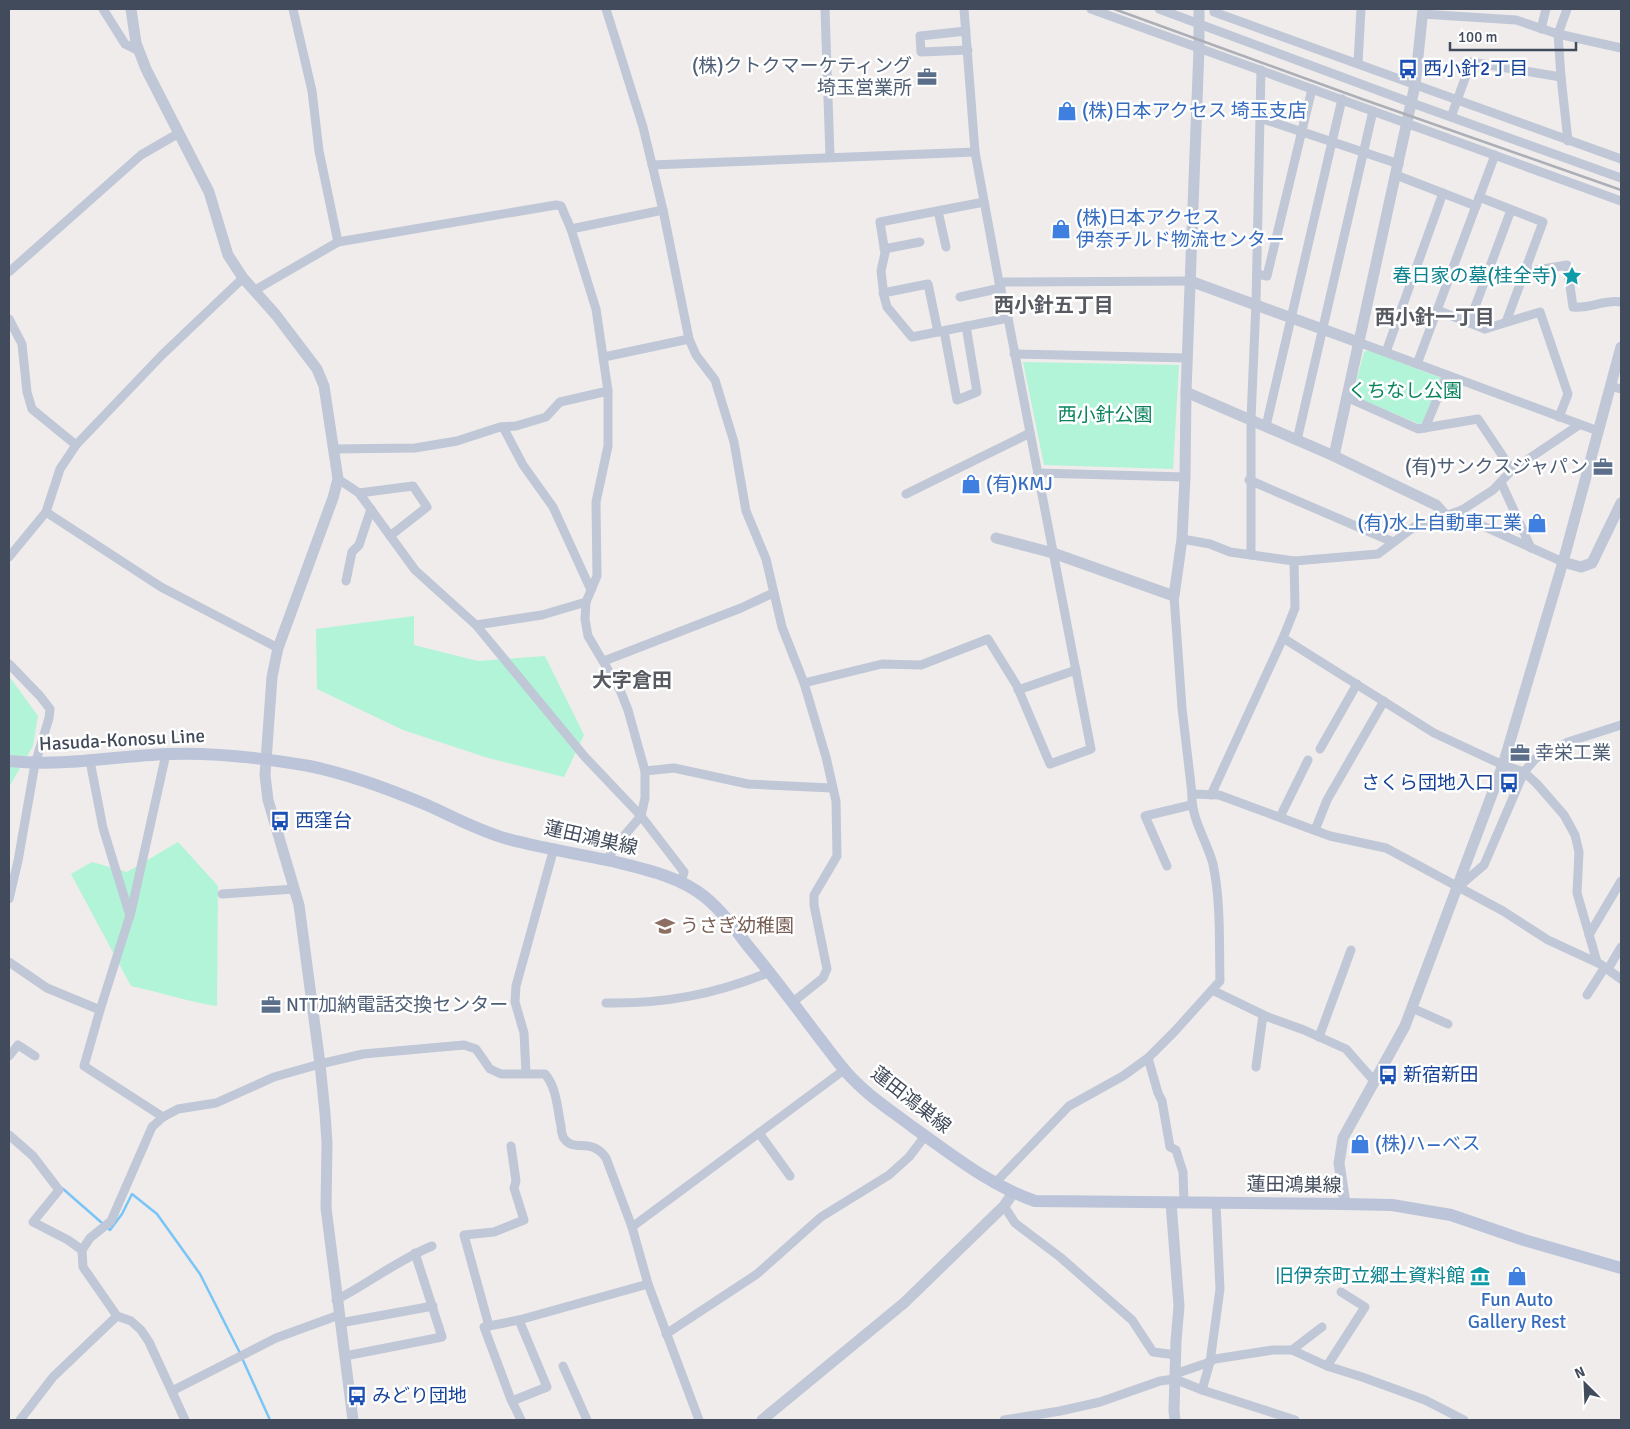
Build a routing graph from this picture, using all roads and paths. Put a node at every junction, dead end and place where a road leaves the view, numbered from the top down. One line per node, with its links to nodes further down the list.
1 (103, 9): 22 (street)
2 (131, 9): 22 (street)
3 (293, 9): 57 (street)
4 (606, 9): 46 (street)
5 (825, 9): 44 (street)
6 (964, 9): 17 (street)
7 (1091, 9): 19 (street)
8 (1159, 9): 15 (street)
9 (1199, 9): 15 (street)
10 (1362, 9): 23 (street)
11 (1546, 9): 16 (street)
12 (1567, 9): 18 (street)
13 (1422, 11): 16 (street); 27 (street)
14 (1214, 12): 23 (street)
15 (1198, 23): 19 (street); 28 (street)
16 (1541, 28): 18 (street)
17 (966, 31): 21 (street); 21 (street)
18 (1558, 34): 20 (street); 26 (street)
19 (1199, 48): 24 (street); 65 (street)
20 (1621, 48)
21 (968, 50): 41 (street)
22 (139, 51): 38 (street)
23 (1358, 63): 25 (street)
24 (1261, 70): 29 (street); 35 (street)
25 (1375, 70): 27 (street); 28 (street)
26 (1561, 77): 31 (street); 39 (street)
27 (1416, 85): 31 (street); 32 (street)
28 (1370, 88): 32 (street)
29 (1312, 89): 30 (street); 37 (street)
30 (1342, 100): 33 (street); 40 (street)
31 (1457, 100): 34 (street); 39 (street)
32 (1412, 103): 34 (street); 36 (street)
33 (1373, 111): 36 (street); 42 (street)
34 (1451, 117): 48 (street)
35 (1260, 118): 37 (street); 63 (street)
36 (1407, 123): 43 (street); 47 (street)
37 (1301, 132): 40 (street); 63 (street)
38 (179, 133): 61 (street); 64 (street)
39 (1568, 141): 45 (street)
40 (1331, 142): 42 (street); 73 (street)
41 (975, 152): 44 (street); 51 (street)
42 (1363, 153): 47 (street); 79 (street)
43 (1495, 155): 50 (street); 52 (street)
44 (830, 157): 46 (street)
45 (1621, 159)
46 (652, 165): 53 (street)
47 (1397, 170): 49 (street); 82 (street)
48 (1621, 178)
49 (1443, 193): 52 (street); 84 (street)
50 (1621, 201)
51 (984, 202): 55 (street); 66 (street)
52 (1478, 202): 54 (street); 72 (street)
53 (663, 210): 56 (street); 81 (street)
54 (1511, 210): 62 (street); 77 (street)
55 (938, 211): 59 (street); 60 (street)
56 (571, 230): 57 (street); 86 (street)
57 (338, 242): 67 (street)
58 (920, 242): 60 (street)
59 (946, 247)
60 (884, 249): 68 (street)
61 (9, 272)
62 (1525, 272): 70 (street); 76 (street)
63 (1256, 274): 71 (street)
64 (243, 278): 67 (street); 103 (street)
65 (1190, 281): 66 (street); 71 (street); 87 (street)
66 (1000, 285): 69 (street); 74 (street)
67 (255, 290): 104 (street)
68 (883, 293): 80 (street); 80 (street)
69 (960, 297)
70 (1621, 302)
71 (1256, 304): 73 (street); 95 (street)
72 (1437, 310): 77 (street); 88 (street)
73 (1292, 317): 79 (street); 97 (street)
74 (1008, 318): 78 (street); 85 (street)
75 (9, 319): 103 (street)
76 (1506, 322): 77 (street); 94 (street)
77 (1469, 323)
78 (966, 326): 80 (street); 80 (street)
79 (1322, 328): 82 (street); 102 (street)
80 (941, 331)
81 (689, 339): 86 (street); 131 (street)
82 (1358, 342): 84 (street); 93 (street)
83 (1621, 347): 90 (street)
84 (1386, 352): 88 (street)
85 (1014, 354): 87 (street); 101 (street)
86 (604, 357): 91 (street)
87 (1188, 358): 92 (street)
88 (1417, 364): 89 (street)
89 (1448, 375): 94 (street); 99 (street)
90 (1616, 387): 100 (street)
91 (608, 391): 98 (street); 130 (street)
92 (1186, 392): 95 (street); 108 (street)
93 (1346, 397): 99 (street); 105 (street)
94 (1558, 417): 96 (street)
95 (1251, 419): 97 (street); 110 (street)
96 (1579, 425): 100 (street); 106 (street)
97 (1266, 426): 102 (street)
98 (503, 427): 104 (street); 130 (street)
99 (1425, 428): 106 (street)
100 (1598, 431): 128 (street)
101 (1030, 432): 107 (street); 113 (street)
102 (1297, 440): 105 (street)
103 (76, 445): 117 (street)
104 (332, 450): 109 (street)
105 (1334, 456): 118 (street)
106 (1512, 470): 111 (street)
107 (1038, 473): 108 (street); 124 (street)
108 (1185, 477): 121 (street)
109 (338, 479): 112 (street); 136 (street)
110 (1249, 480): 122 (street); 125 (street)
111 (1501, 482): 116 (street); 123 (street)
112 (359, 493): 115 (street); 119 (street)
113 (906, 494)
114 (1621, 503): 128 (street)
115 (371, 510): 119 (street); 129 (street)
116 (1462, 510): 118 (street); 123 (street)
117 (46, 512): 126 (street); 136 (street)
118 (1444, 515): 122 (street)
119 (390, 536): 134 (street)
120 (996, 538): 124 (street)
121 (1182, 539): 125 (street); 132 (street)
122 (1393, 542): 127 (street)
123 (1531, 548): 128 (street)
124 (1053, 554): 132 (street); 139 (street)
125 (1250, 555): 127 (street)
126 (9, 557)
127 (1294, 561): 135 (street)
128 (1563, 562): 152 (street)
129 (346, 581)
130 (591, 590): 133 (street)
131 (773, 593): 137 (street); 140 (street)
132 (1174, 596): 156 (street)
133 (586, 602): 134 (street); 137 (street)
134 (476, 626): 159 (street)
135 (1283, 638): 141 (street); 157 (street)
136 (278, 648): 147 (street)
137 (604, 661): 153 (street)
138 (9, 664): 151 (street)
139 (1076, 670): 142 (street); 142 (street)
140 (804, 683): 142 (street); 155 (street)
141 (1357, 684): 143 (street); 145 (street)
142 (1018, 690)
143 (1384, 701): 152 (street); 161 (street)
144 (1621, 725): 154 (street)
145 (1320, 749)
146 (166, 754): 147 (main road, Hasuda-Konosu Line); 150 (main road, Hasuda-Konosu Line); 171 (street)
147 (266, 759): 162 (main road, 蓮田鴻巣線); 168 (street)
148 (1308, 760): 160 (street)
149 (9, 761): 151 (main road, Hasuda-Konosu Line)
150 (90, 761): 151 (main road, Hasuda-Konosu Line); 171 (street)
151 (35, 764): 170 (street)
152 (1503, 765): 154 (street); 167 (street)
153 (645, 771): 155 (street); 159 (street)
154 (1524, 772): 167 (street); 172 (street)
155 (832, 788): 181 (street)
156 (1192, 794): 157 (street); 158 (street)
157 (1211, 795): 160 (street)
158 (1191, 805): 164 (street); 179 (street)
159 (641, 816): 163 (street); 166 (street)
160 (1280, 818): 161 (street)
161 (1315, 830): 167 (street)
162 (554, 848): 163 (main road, 蓮田鴻巣線); 194 (street)
163 (607, 860): 166 (main road, 蓮田鴻巣線)
164 (1167, 866)
165 (1621, 881): 172 (street)
166 (681, 882): 177 (main road, 蓮田鴻巣線)
167 (1458, 887): 176 (street); 183 (street)
168 (295, 889): 169 (street); 191 (street)
169 (222, 894)
170 (9, 899)
171 (130, 916): 184 (street)
172 (1589, 936): 176 (street)
173 (1621, 947): 176 (street)
174 (1351, 950): 187 (street)
175 (9, 962): 184 (street)
176 (1604, 966): 178 (street); 180 (street)
177 (770, 972): 181 (main road, 蓮田鴻巣線); 182 (street)
178 (1621, 979)
179 (1212, 990): 185 (street); 190 (street)
180 (1587, 995)
181 (793, 1002): 193 (main road, 蓮田鴻巣線)
182 (606, 1003)
183 (1412, 1008): 186 (street); 195 (street)
184 (100, 1010): 196 (street)
185 (1263, 1015): 187 (street); 192 (street)
186 (1448, 1024)
187 (1319, 1037): 195 (street)
188 (9, 1056): 189 (street)
189 (35, 1056)
190 (1148, 1058): 202 (street); 204 (street)
191 (320, 1064): 194 (street); 196 (street); 215 (street)
192 (1256, 1068)
193 (844, 1070): 197 (street); 199 (main road, 蓮田鴻巣線)
194 (526, 1073): 208 (street)
195 (1375, 1082): 206 (street)
196 (163, 1117): 210 (street)
197 (759, 1133): 201 (street); 208 (street)
198 (9, 1135): 210 (street)
199 (926, 1136): 202 (main road, 蓮田鴻巣線); 222 (street)
200 (511, 1146): 220 (street)
201 (790, 1176)
202 (994, 1184): 203 (main road, 蓮田鴻巣線)
203 (1013, 1193): 204 (main road, 蓮田鴻巣線); 207 (street)
204 (1178, 1203): 205 (main road, 蓮田鴻巣線); 224 (street)
205 (1216, 1203): 206 (main road, 蓮田鴻巣線); 226 (street)
206 (1345, 1204): 212 (main road, 蓮田鴻巣線)
207 (1004, 1206): 224 (street); 240 (street)
208 (632, 1227): 213 (street)
209 (432, 1246): 211 (street)
210 (82, 1250): 217 (street)
211 (415, 1253): 215 (street); 216 (street)
212 (1621, 1268)
213 (648, 1284): 219 (street); 222 (street)
214 (1341, 1292): 228 (street)
215 (336, 1300): 218 (street)
216 (433, 1306): 218 (street); 225 (street)
217 (117, 1316): 231 (street); 234 (street)
218 (339, 1319): 225 (street); 231 (street)
219 (519, 1320): 220 (street); 232 (street)
220 (489, 1326): 232 (street)
221 (1322, 1327): 223 (street)
222 (666, 1334): 239 (street)
223 (1292, 1350): 226 (street); 228 (street)
224 (1176, 1355): 229 (street)
225 (345, 1356): 236 (street)
226 (1210, 1362): 229 (street); 230 (street)
227 (563, 1366): 238 (street)
228 (1327, 1366): 244 (street)
229 (1175, 1377): 230 (street); 233 (street); 242 (street)
230 (1202, 1390): 243 (street)
231 (172, 1391): 235 (street)
232 (512, 1401): 237 (street)
233 (1060, 1416): 241 (street)
234 (20, 1420)
235 (185, 1420)
236 (353, 1420)
237 (521, 1420)
238 (587, 1420)
239 (699, 1420)
240 (762, 1420)
241 (1004, 1420)
242 (1175, 1420)
243 (1295, 1420)
244 (1461, 1420)

